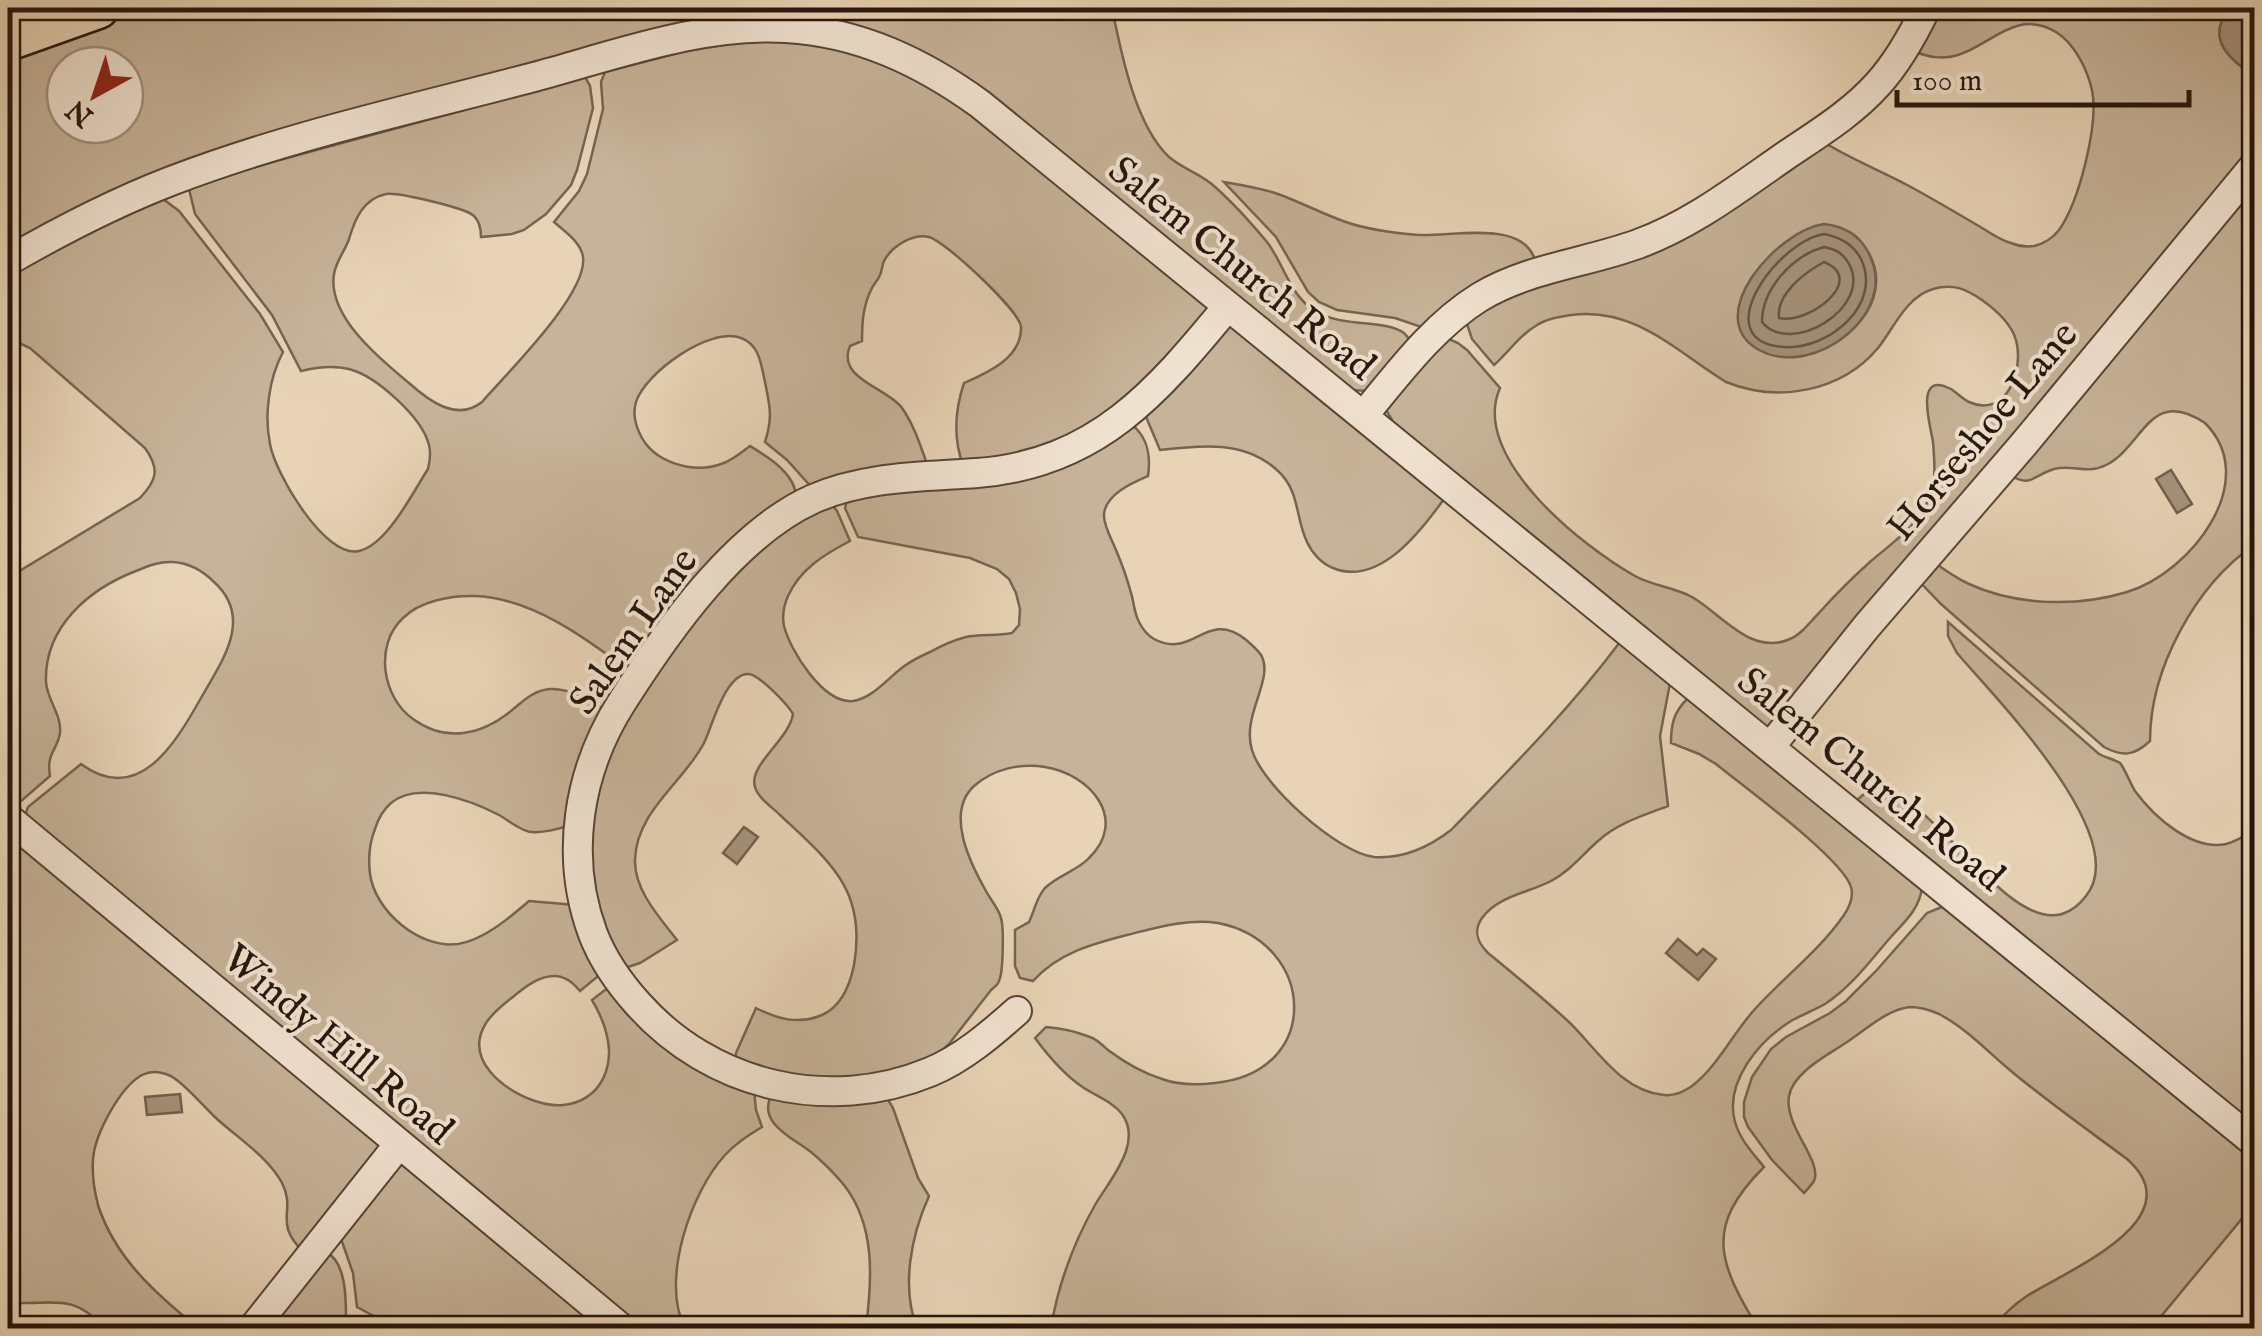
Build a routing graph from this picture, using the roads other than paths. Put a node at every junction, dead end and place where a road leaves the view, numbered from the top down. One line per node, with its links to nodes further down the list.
1 (98, 8): 3 (highway)
2 (1926, 8): 7 (street)
3 (8, 40)
4 (2254, 166): 8 (street, Horseshoe Lane)
5 (8, 260): 6 (street, Salem Church Road)
6 (1228, 306): 7 (street, Salem Church Road); 10 (street, Salem Lane)
7 (1363, 416): 8 (street, Salem Church Road)
8 (1770, 746): 11 (street, Salem Church Road)
9 (8, 818): 12 (street, Windy Hill Road)
10 (1017, 1011)
11 (2254, 1142)
12 (399, 1144): 13 (street); 14 (street, Windy Hill Road)
13 (253, 1328)
14 (620, 1328)

